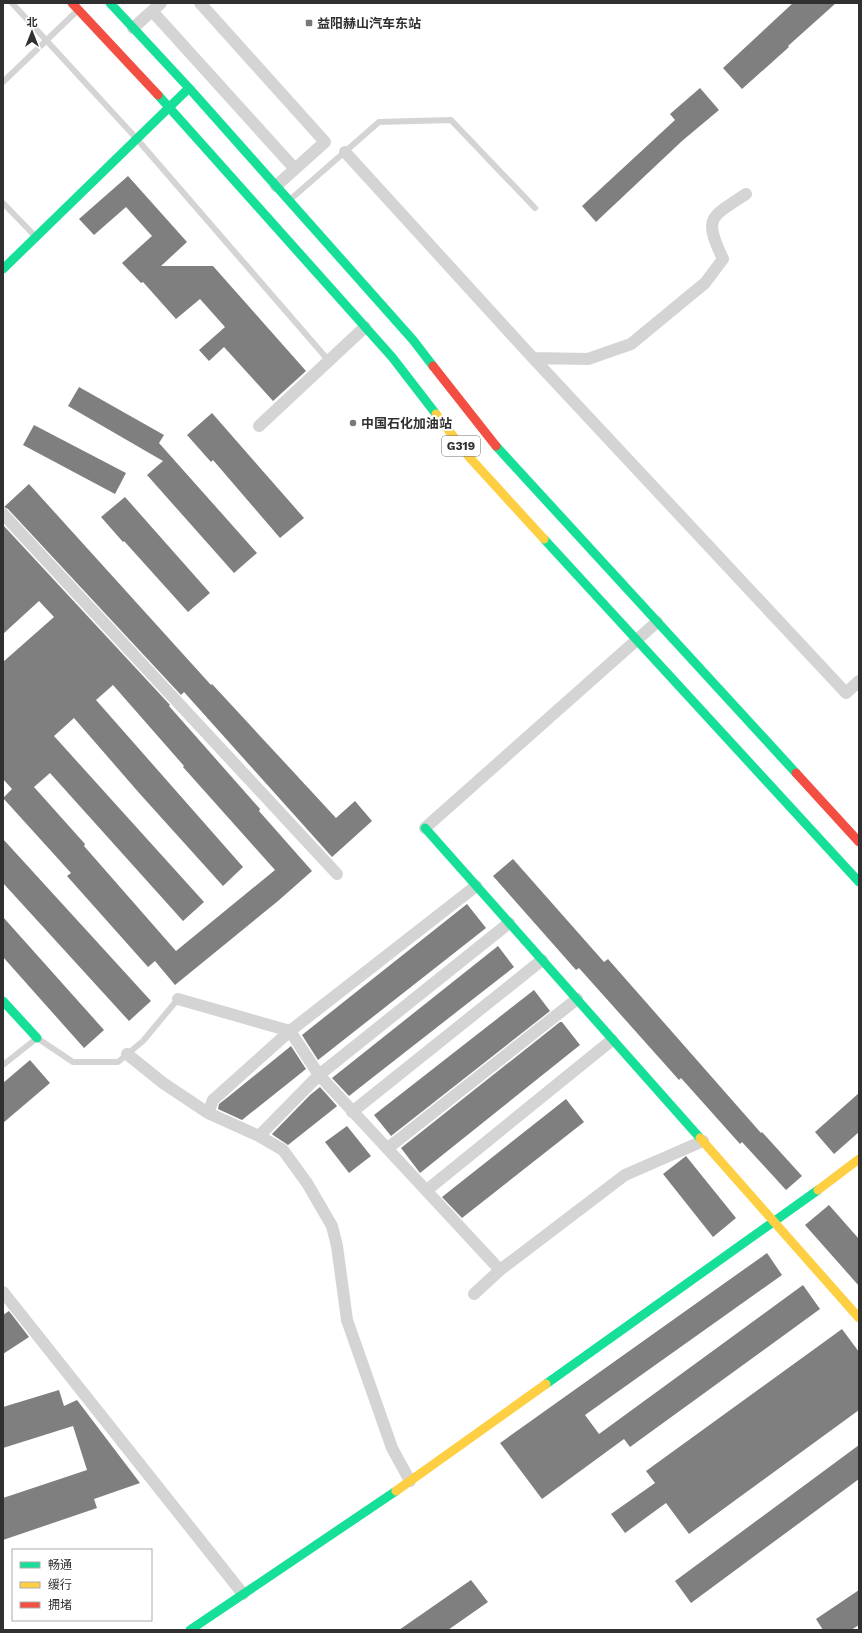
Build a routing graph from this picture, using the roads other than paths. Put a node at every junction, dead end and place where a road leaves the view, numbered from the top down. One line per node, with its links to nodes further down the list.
1 (12, 3): 7 (lane)
2 (110, 3): 6 (main road, G319)
3 (200, 3): 13 (street)
4 (75, 6): 7 (lane); 10 (main road, G319)
5 (157, 7): 6 (street); 13 (street)
6 (133, 28): 9 (main road, G319)
7 (46, 40): 8 (lane); 11 (lane)
8 (3, 82)
9 (189, 88): 10 (main road); 14 (main road, G319)
10 (169, 106): 11 (main road); 21 (main road, G319)
11 (136, 138): 19 (main road); 23 (lane)
12 (345, 152): 16 (lane); 18 (lane); 22 (street)
13 (295, 169): 14 (street)
14 (276, 186): 16 (main road, G319)
15 (746, 194): 22 (street)
16 (289, 201): 26 (main road, G319)
17 (3, 203): 19 (lane)
18 (535, 208)
19 (36, 237): 20 (main road)
20 (3, 269)
21 (365, 327): 23 (street); 27 (main road, G319)
22 (533, 358): 28 (street)
23 (329, 360): 24 (street)
24 (259, 426)
25 (3, 514): 31 (street)
26 (658, 622): 27 (street); 30 (main road, G319)
27 (637, 639): 29 (street); 32 (main road, G319)
28 (859, 681)
29 (425, 828): 33 (main road)
30 (859, 842)
31 (337, 874)
32 (859, 882)
33 (476, 886): 34 (main road); 39 (street)
34 (509, 923): 35 (main road); 44 (street)
35 (542, 960): 37 (main road); 45 (street)
36 (178, 999): 39 (street); 42 (lane)
37 (576, 999): 41 (main road); 49 (street)
38 (3, 1001): 40 (main road)
39 (290, 1031): 44 (street); 46 (street)
40 (37, 1038): 42 (lane); 43 (lane)
41 (612, 1040): 48 (main road); 51 (street)
42 (127, 1054): 46 (street)
43 (3, 1065)
44 (319, 1075): 45 (street); 47 (street)
45 (352, 1112): 49 (street)
46 (208, 1113): 47 (street)
47 (259, 1136): 57 (street)
48 (702, 1141): 52 (main road); 53 (street)
49 (388, 1148): 51 (street)
50 (859, 1159): 52 (main road)
51 (428, 1190): 53 (street)
52 (774, 1222): 56 (main road); 57 (main road)
53 (500, 1270): 55 (street)
54 (3, 1292): 58 (street)
55 (474, 1294)
56 (859, 1318)
57 (410, 1481): 58 (main road)
58 (243, 1594): 59 (main road)
59 (190, 1630)

